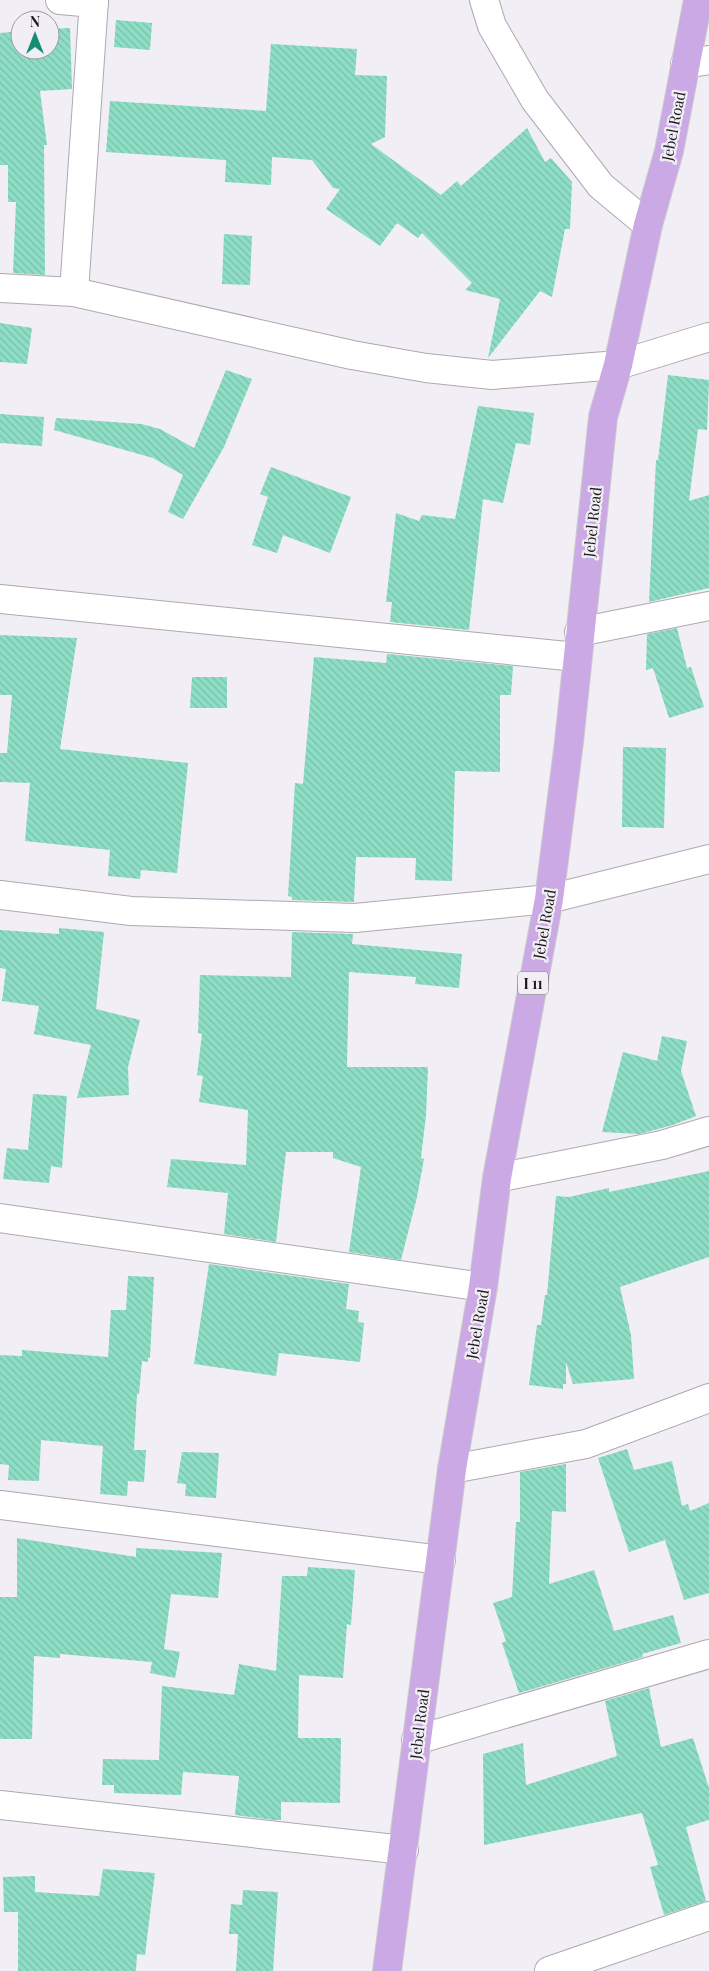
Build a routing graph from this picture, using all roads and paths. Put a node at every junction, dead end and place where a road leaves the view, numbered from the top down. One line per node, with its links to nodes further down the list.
1 (60, 0): 4 (street)
2 (484, 0): 6 (street)
3 (698, 0): 5 (main road, Jebel Road / I 11)
4 (94, 2): 8 (street)
5 (697, 62): 6 (main road, Jebel Road / I 11)
6 (648, 225): 10 (main road, Jebel Road / I 11)
7 (0, 288): 8 (street)
8 (74, 292): 10 (street)
9 (709, 337): 10 (street)
10 (618, 365): 13 (main road, Jebel Road / I 11)
11 (0, 599): 13 (street)
12 (709, 606): 13 (street)
13 (578, 644): 16 (main road, Jebel Road / I 11)
14 (709, 859): 16 (street)
15 (0, 895): 16 (street)
16 (549, 899): 18 (main road, Jebel Road / I 11)
17 (709, 1131): 18 (street)
18 (497, 1178): 20 (main road, Jebel Road / I 11)
19 (0, 1218): 20 (street)
20 (483, 1287): 22 (main road, Jebel Road / I 11)
21 (709, 1398): 22 (street)
22 (452, 1469): 24 (main road, Jebel Road / I 11)
23 (0, 1505): 24 (street)
24 (441, 1560): 26 (main road, Jebel Road / I 11)
25 (709, 1654): 26 (street)
26 (416, 1740): 28 (main road, Jebel Road / I 11)
27 (0, 1805): 28 (street)
28 (404, 1850): 30 (main road, Jebel Road / I 11)
29 (709, 1916): 31 (street)
30 (387, 1971)
31 (549, 1971)

